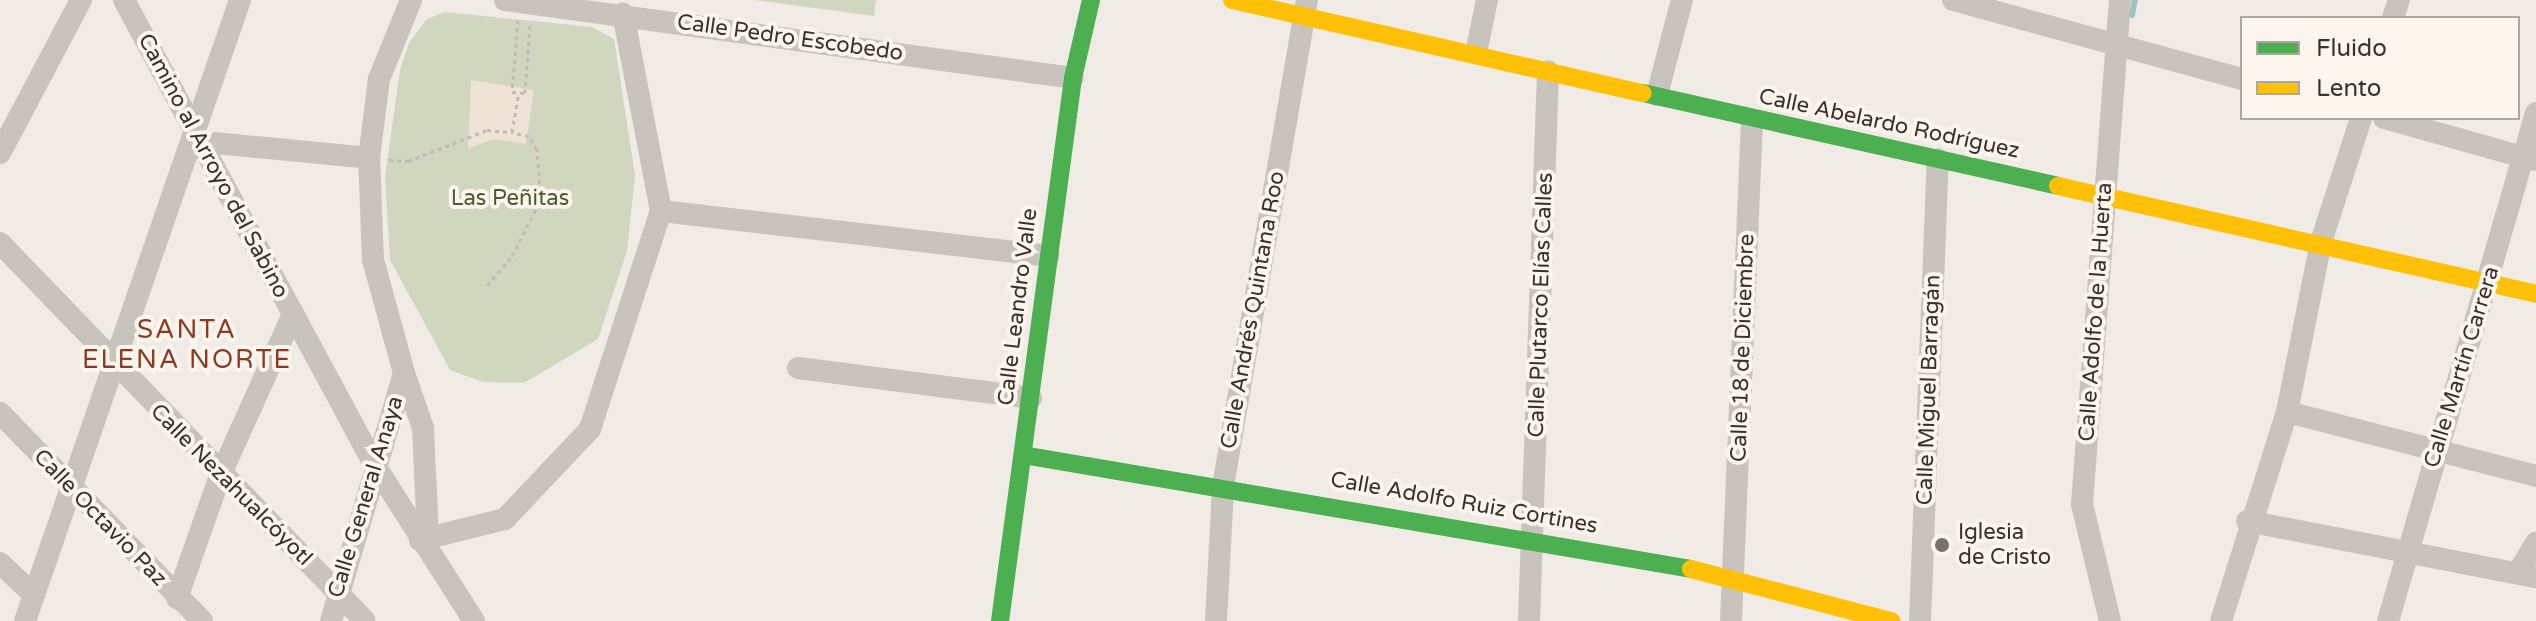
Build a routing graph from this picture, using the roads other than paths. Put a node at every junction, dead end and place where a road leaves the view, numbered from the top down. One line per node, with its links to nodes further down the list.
1 (81, 0): 26 (street)
2 (124, 0): 25 (street, Camino al Arroyo del Sabino)
3 (240, 0): 25 (street)
4 (411, 0): 27 (street, Calle General Anaya)
5 (1091, 0): 18 (street, Calle Leandro Valle)
6 (1232, 0): 13 (street, Calle Abelardo Rodríguez)
7 (1487, 0): 16 (street)
8 (1682, 0): 20 (street)
9 (1953, 0): 15 (street)
10 (2120, 0): 15 (street, Calle Adolfo de la Huerta)
11 (538, 7): 12 (street, Calle Pedro Escobedo); 14 (street, Calle Pedro Escobedo)
12 (512, 8)
13 (1306, 8): 16 (street, Calle Abelardo Rodríguez); 49 (street, Calle Andrés Quintana Roo)
14 (623, 14): 18 (street, Calle Pedro Escobedo); 31 (street)
15 (2113, 45): 19 (street); 30 (street, Calle Adolfo de la Huerta)
16 (1476, 53): 17 (street, Calle Abelardo Rodríguez)
17 (1548, 71): 20 (street, Calle Abelardo Rodríguez); 52 (street, Calle Plutarco Elías Calles)
18 (1073, 78): 34 (street, Calle Leandro Valle)
19 (2240, 78)
20 (1657, 95): 22 (street, Calle Abelardo Rodríguez)
21 (2536, 113): 29 (street, Calle Martín Carrera)
22 (1752, 120): 28 (street, Calle Abelardo Rodríguez); 58 (street, Calle 18 de Diciembre)
23 (2360, 120): 32 (street)
24 (2391, 120): 29 (street)
25 (199, 134): 27 (street); 37 (street, Camino al Arroyo del Sabino); 38 (street)
26 (0, 153)
27 (369, 158): 40 (street, Calle General Anaya)
28 (1938, 159): 30 (street, Calle Abelardo Rodríguez); 72 (street, Calle Miguel Barragán)
29 (2529, 159): 35 (street, Calle Martín Carrera)
30 (2105, 195): 32 (street, Calle Abelardo Rodríguez); 73 (street, Calle Adolfo de la Huerta)
31 (661, 211): 34 (street); 53 (street)
32 (2321, 242): 35 (street, Calle Abelardo Rodríguez); 42 (street)
33 (0, 243): 38 (street, Calle Nezahualcóyotl)
34 (1048, 256): 41 (street, Calle Leandro Valle)
35 (2488, 283): 36 (street, Calle Abelardo Rodríguez); 44 (street, Calle Martín Carrera)
36 (2536, 294)
37 (293, 314): 46 (street, Camino al Arroyo del Sabino); 47 (street)
38 (113, 365): 47 (street, Calle Nezahualcóyotl); 50 (street)
39 (798, 368): 41 (street)
40 (404, 373): 46 (street, Calle General Anaya); 53 (street)
41 (1031, 398): 45 (street, Calle Leandro Valle)
42 (2287, 412): 44 (street); 51 (street)
43 (0, 413): 50 (street, Calle Octavio Paz)
44 (2437, 452): 48 (street); 55 (street, Calle Martín Carrera)
45 (1023, 455): 49 (street, Calle Adolfo Ruiz Cortines); 67 (street, Calle Leandro Valle)
46 (374, 464): 53 (street, Camino al Arroyo del Sabino); 59 (street, Calle General Anaya)
47 (220, 476): 59 (street, Calle Nezahualcóyotl); 61 (street)
48 (2536, 476)
49 (1223, 486): 52 (street, Calle Adolfo Ruiz Cortines); 68 (street, Calle Andrés Quintana Roo)
50 (70, 492): 60 (street); 61 (street, Calle Octavio Paz)
51 (2247, 521): 55 (street); 74 (street)
52 (1534, 538): 58 (street, Calle Adolfo Ruiz Cortines); 69 (street, Calle Plutarco Elías Calles)
53 (424, 539): 66 (street, Camino al Arroyo del Sabino)
54 (2536, 543): 57 (street)
55 (2406, 555): 57 (street); 75 (street, Calle Martín Carrera)
56 (0, 563): 60 (street)
57 (2528, 574)
58 (1734, 576): 70 (street, Calle 18 de Diciembre); 71 (street, Calle Adolfo Ruiz Cortines)
59 (335, 591): 64 (street, Calle General Anaya); 65 (street, Calle Nezahualcóyotl)
60 (34, 595): 62 (street)
61 (177, 598): 63 (street, Calle Octavio Paz)
62 (25, 621)
63 (202, 621)
64 (331, 621)
65 (365, 621)
66 (474, 621)
67 (1000, 621)
68 (1216, 621)
69 (1529, 621)
70 (1731, 621)
71 (1891, 621)
72 (1920, 621)
73 (2110, 621)
74 (2221, 621)
75 (2388, 621)

